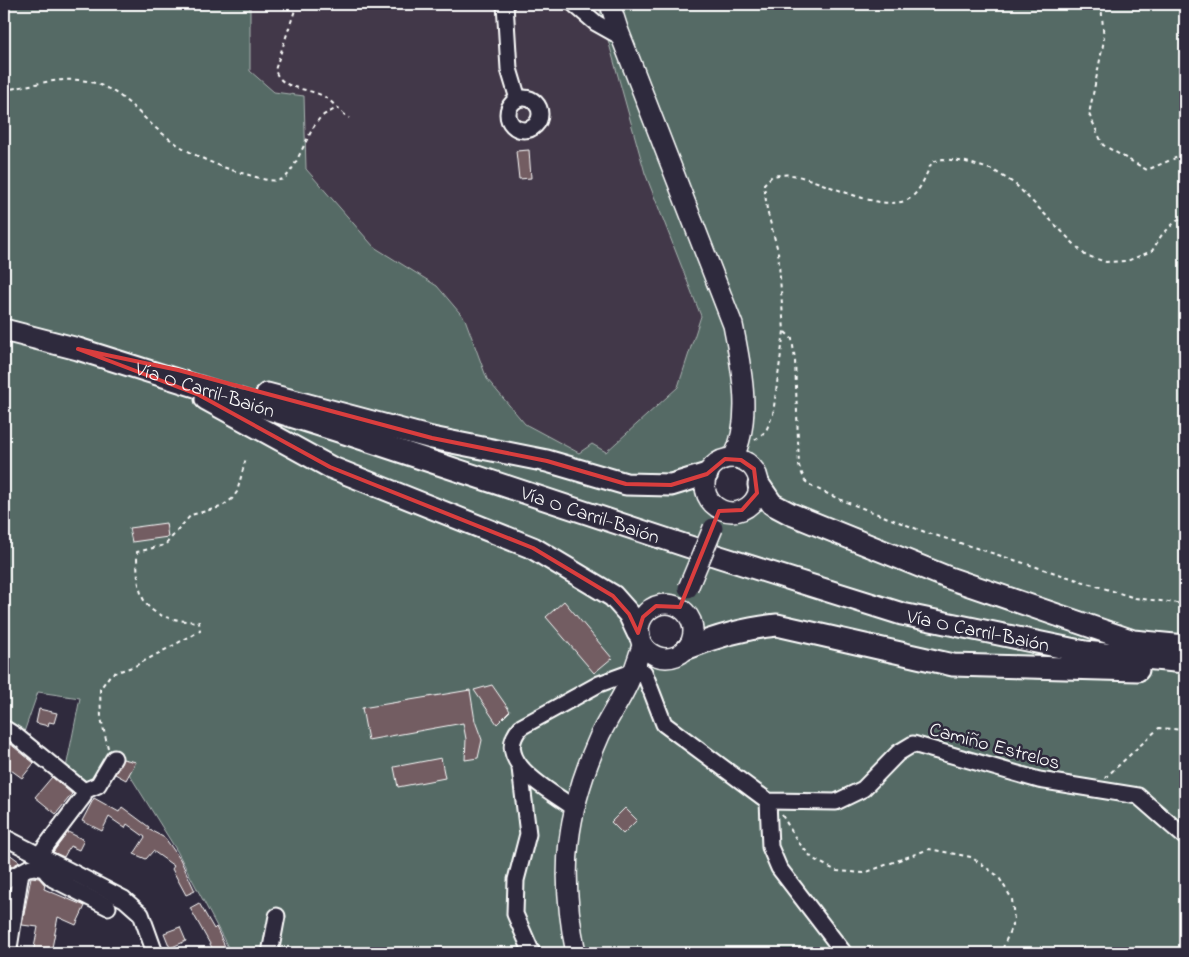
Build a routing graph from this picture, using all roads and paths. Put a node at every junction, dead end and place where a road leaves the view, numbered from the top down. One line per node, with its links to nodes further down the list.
1 (297, 4): 9 (path)
2 (505, 4): 8 (street)
3 (574, 4): 6 (street)
4 (610, 4): 6 (main road)
5 (1101, 4): 11 (path)
6 (621, 37): 16 (main road)
7 (4, 90): 9 (path)
8 (518, 99)
9 (337, 108): 10 (path)
10 (349, 118)
11 (1185, 154)
12 (1185, 217): 14 (path)
13 (4, 330): 15 (highway, Vía O Carril-Baión)
14 (784, 331): 16 (path); 21 (path)
15 (78, 349): 18 (highway); 23 (highway); 27 (highway, Vía O Carril-Baión)
16 (737, 450): 18 (main road); 19 (main road)
17 (246, 458): 32 (path)
18 (707, 474): 20 (main road)
19 (758, 485): 20 (main road); 24 (highway)
20 (720, 509): 22 (main road, bridge)
21 (1185, 604)
22 (680, 608): 23 (main road); 25 (main road)
23 (640, 639): 26 (main road); 29 (main road)
24 (1185, 646)
25 (688, 648): 26 (main road); 28 (highway)
26 (666, 659): 29 (main road)
27 (1185, 662)
28 (1185, 670)
29 (634, 677): 33 (street); 36 (street); 37 (main road)
30 (4, 728): 35 (street)
31 (1185, 730): 34 (path)
32 (114, 758): 35 (street)
33 (520, 768): 37 (street); 50 (street)
34 (1094, 789): 36 (street, Camiño Estrelos); 38 (street, Camiño Estrelos)
35 (84, 791): 40 (street)
36 (768, 801): 52 (street); 53 (path)
37 (574, 808): 51 (main road)
38 (1185, 836)
39 (4, 837): 40 (street)
40 (39, 854): 43 (street)
41 (47, 871): 42 (street); 43 (street); 45 (street)
42 (21, 872): 44 (street); 47 (street)
43 (83, 877): 48 (street)
44 (4, 881)
45 (108, 907)
46 (277, 916): 49 (street)
47 (11, 953)
48 (156, 953)
49 (270, 953)
50 (532, 953)
51 (576, 953)
52 (844, 953)
53 (1002, 953)

